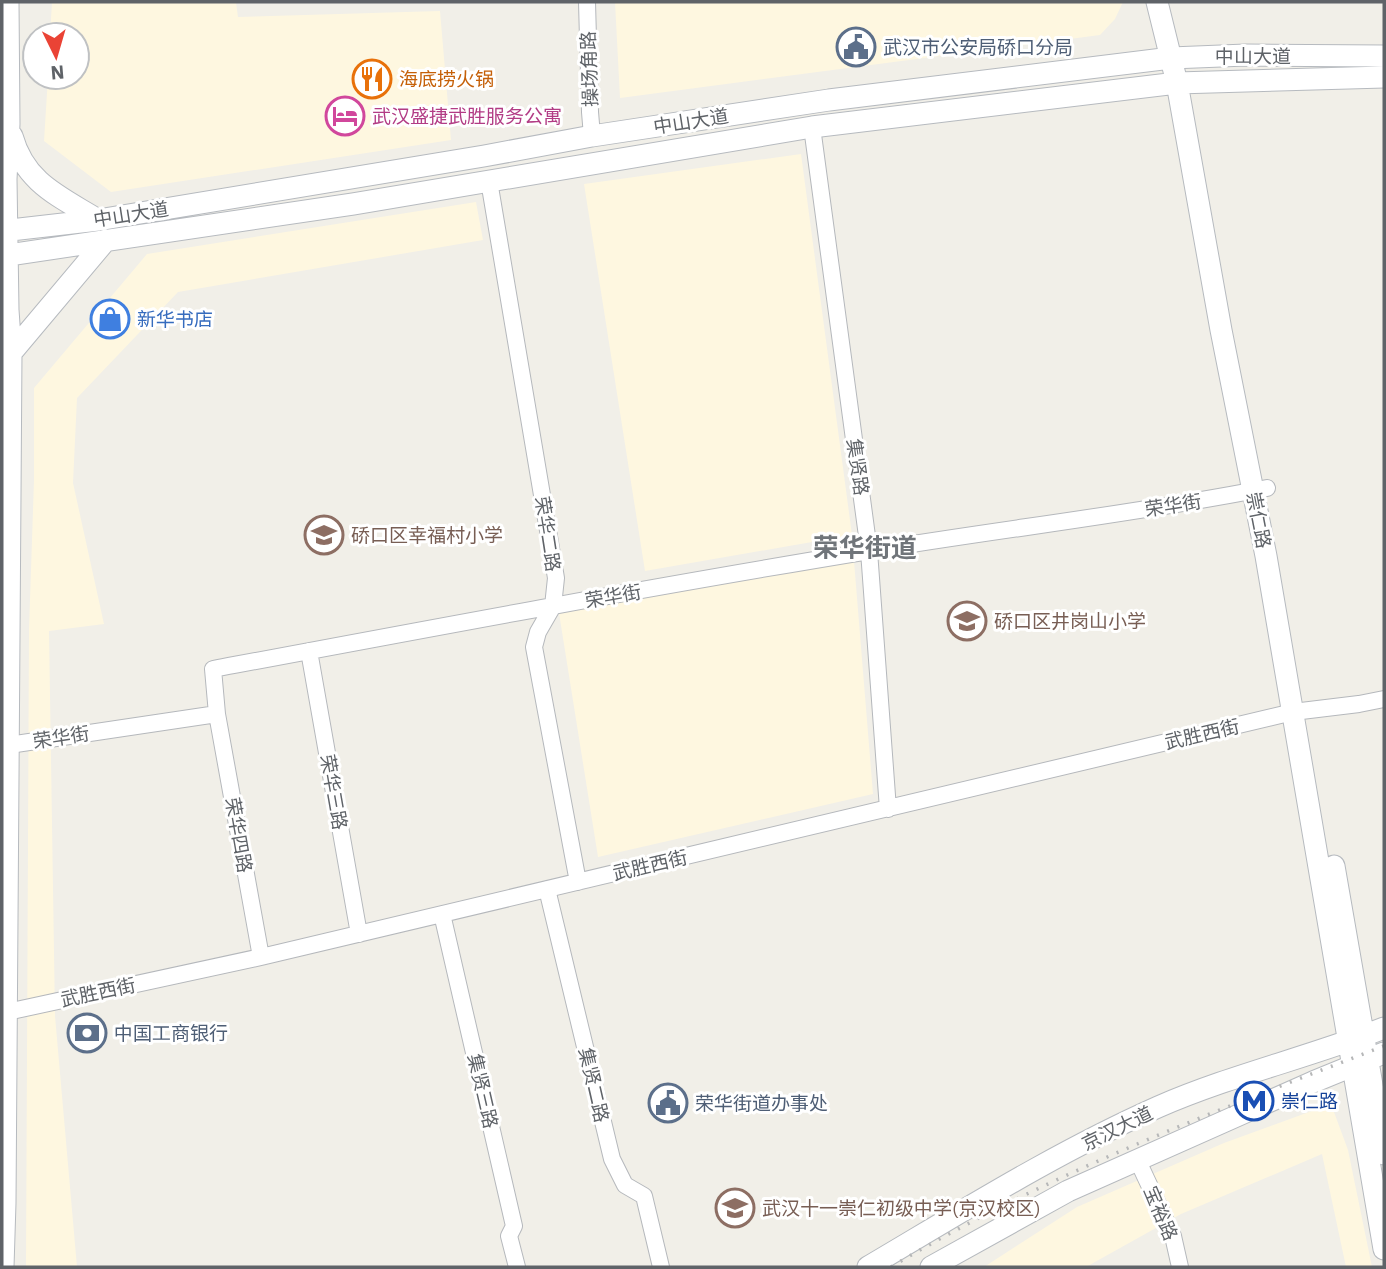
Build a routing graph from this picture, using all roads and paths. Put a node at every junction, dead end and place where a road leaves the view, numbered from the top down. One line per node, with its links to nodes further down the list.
1 (8, 2): 9 (main road)
2 (587, 2): 11 (street, 操场角路)
3 (1157, 2): 6 (main road, 崇仁路)
4 (1171, 2): 6 (main road, 崇仁路)
5 (1384, 56): 6 (main road, 中山大道)
6 (1178, 57): 8 (main road, 崇仁路); 11 (main road, 中山大道)
7 (1384, 77): 8 (main road, 中山大道)
8 (1184, 83): 10 (main road, 中山大道); 17 (main road, 崇仁路)
9 (9, 124): 13 (main road); 14 (main road)
10 (812, 127): 12 (main road, 中山大道); 18 (street, 集贤路)
11 (592, 136): 13 (main road, 中山大道)
12 (489, 181): 13 (main road, 中山大道); 19 (street, 荣华二路)
13 (102, 230): 14 (main road, 中山大道); 15 (main road, 中山大道); 16 (main road)
14 (5, 231): 15 (main road)
15 (5, 255): 16 (main road)
16 (11, 353): 24 (main road)
17 (1260, 490): 18 (street, 荣华街); 22 (main road, 崇仁路)
18 (869, 551): 19 (street, 荣华街); 25 (street, 集贤路)
19 (553, 606): 20 (street, 荣华街); 26 (street, 荣华二路)
20 (309, 651): 23 (street, 荣华街); 29 (street, 荣华三路)
21 (1384, 699): 22 (street, 武胜西街)
22 (1300, 711): 25 (street, 武胜西街); 33 (main road, 崇仁路)
23 (217, 713): 24 (street, 荣华街); 30 (street, 荣华四路)
24 (9, 745): 31 (main road)
25 (888, 809): 26 (street, 武胜西街)
26 (578, 882): 27 (street, 武胜西街)
27 (547, 889): 28 (street, 武胜西街); 40 (street, 集贤二路)
28 (442, 914): 29 (street, 武胜西街); 39 (street, 集贤三路)
29 (359, 934): 30 (street, 武胜西街)
30 (261, 957): 31 (street, 武胜西街)
31 (6, 1012): 38 (main road)
32 (1384, 1028): 33 (main road, 京汉大道)
33 (1356, 1039): 34 (main road, 崇仁路); 41 (main road, 京汉大道)
34 (1368, 1059): 35 (main road, 崇仁路); 36 (main road, 京汉大道); 37 (main road, 崇仁路)
35 (1384, 1154)
36 (1138, 1159): 42 (main road, 京汉大道); 43 (street, 宝裕路)
37 (1384, 1249)
38 (3, 1267)
39 (517, 1267)
40 (661, 1267)
41 (868, 1267)
42 (931, 1267)
43 (1180, 1267)

